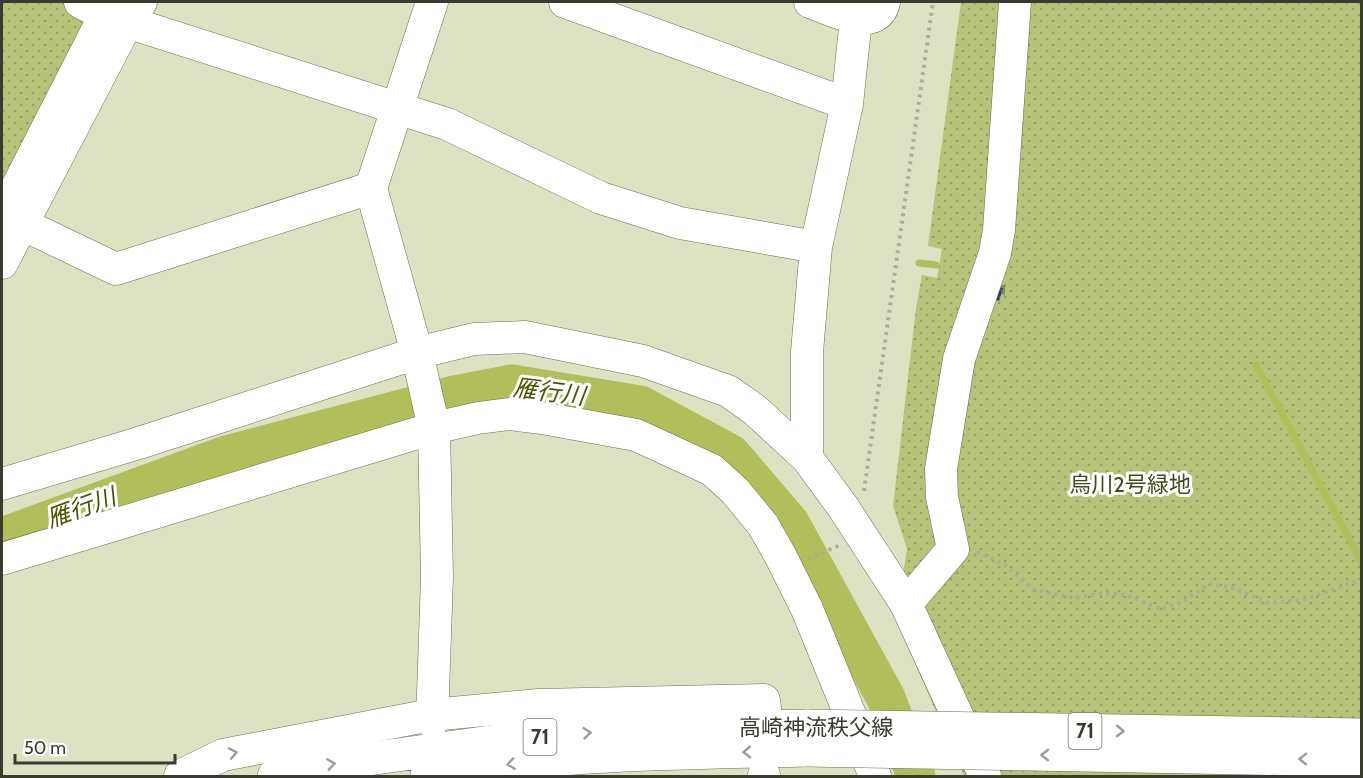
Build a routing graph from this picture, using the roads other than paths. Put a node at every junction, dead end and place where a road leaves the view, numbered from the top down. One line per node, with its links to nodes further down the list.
1 (432, 2): 9 (street)
2 (565, 2): 8 (street)
3 (810, 2): 7 (street)
4 (884, 2): 7 (street)
5 (1015, 2): 19 (street)
6 (113, 8): 9 (street); 11 (street)
7 (856, 19): 8 (street)
8 (847, 104): 12 (street)
9 (399, 108): 10 (street); 12 (street)
10 (371, 188): 11 (street); 14 (street)
11 (7, 216): 13 (street)
12 (816, 247): 16 (street)
13 (2, 263)
14 (417, 353): 15 (street); 16 (street); 17 (street)
15 (435, 428): 18 (street); 21 (street); 28 (street)
16 (807, 458): 19 (street)
17 (2, 484)
18 (2, 560)
19 (906, 603): 29 (street)
20 (765, 708): 21 (street)
21 (432, 719): 25 (street, one-way to 21)
22 (1362, 735): 23 (main road, 高崎神流秩父線 / 71, one-way to 22, bridge)
23 (807, 738): 24 (main road, 高崎神流秩父線 / 71, one-way to 23, bridge); 26 (main road, 高崎神流秩父線 / 71, one-way to 23); 27 (main road, 高崎神流秩父線 / 71, one-way to 27)
24 (1362, 760)
25 (180, 777)
26 (274, 777)
27 (427, 777)
28 (875, 777)
29 (985, 777)

